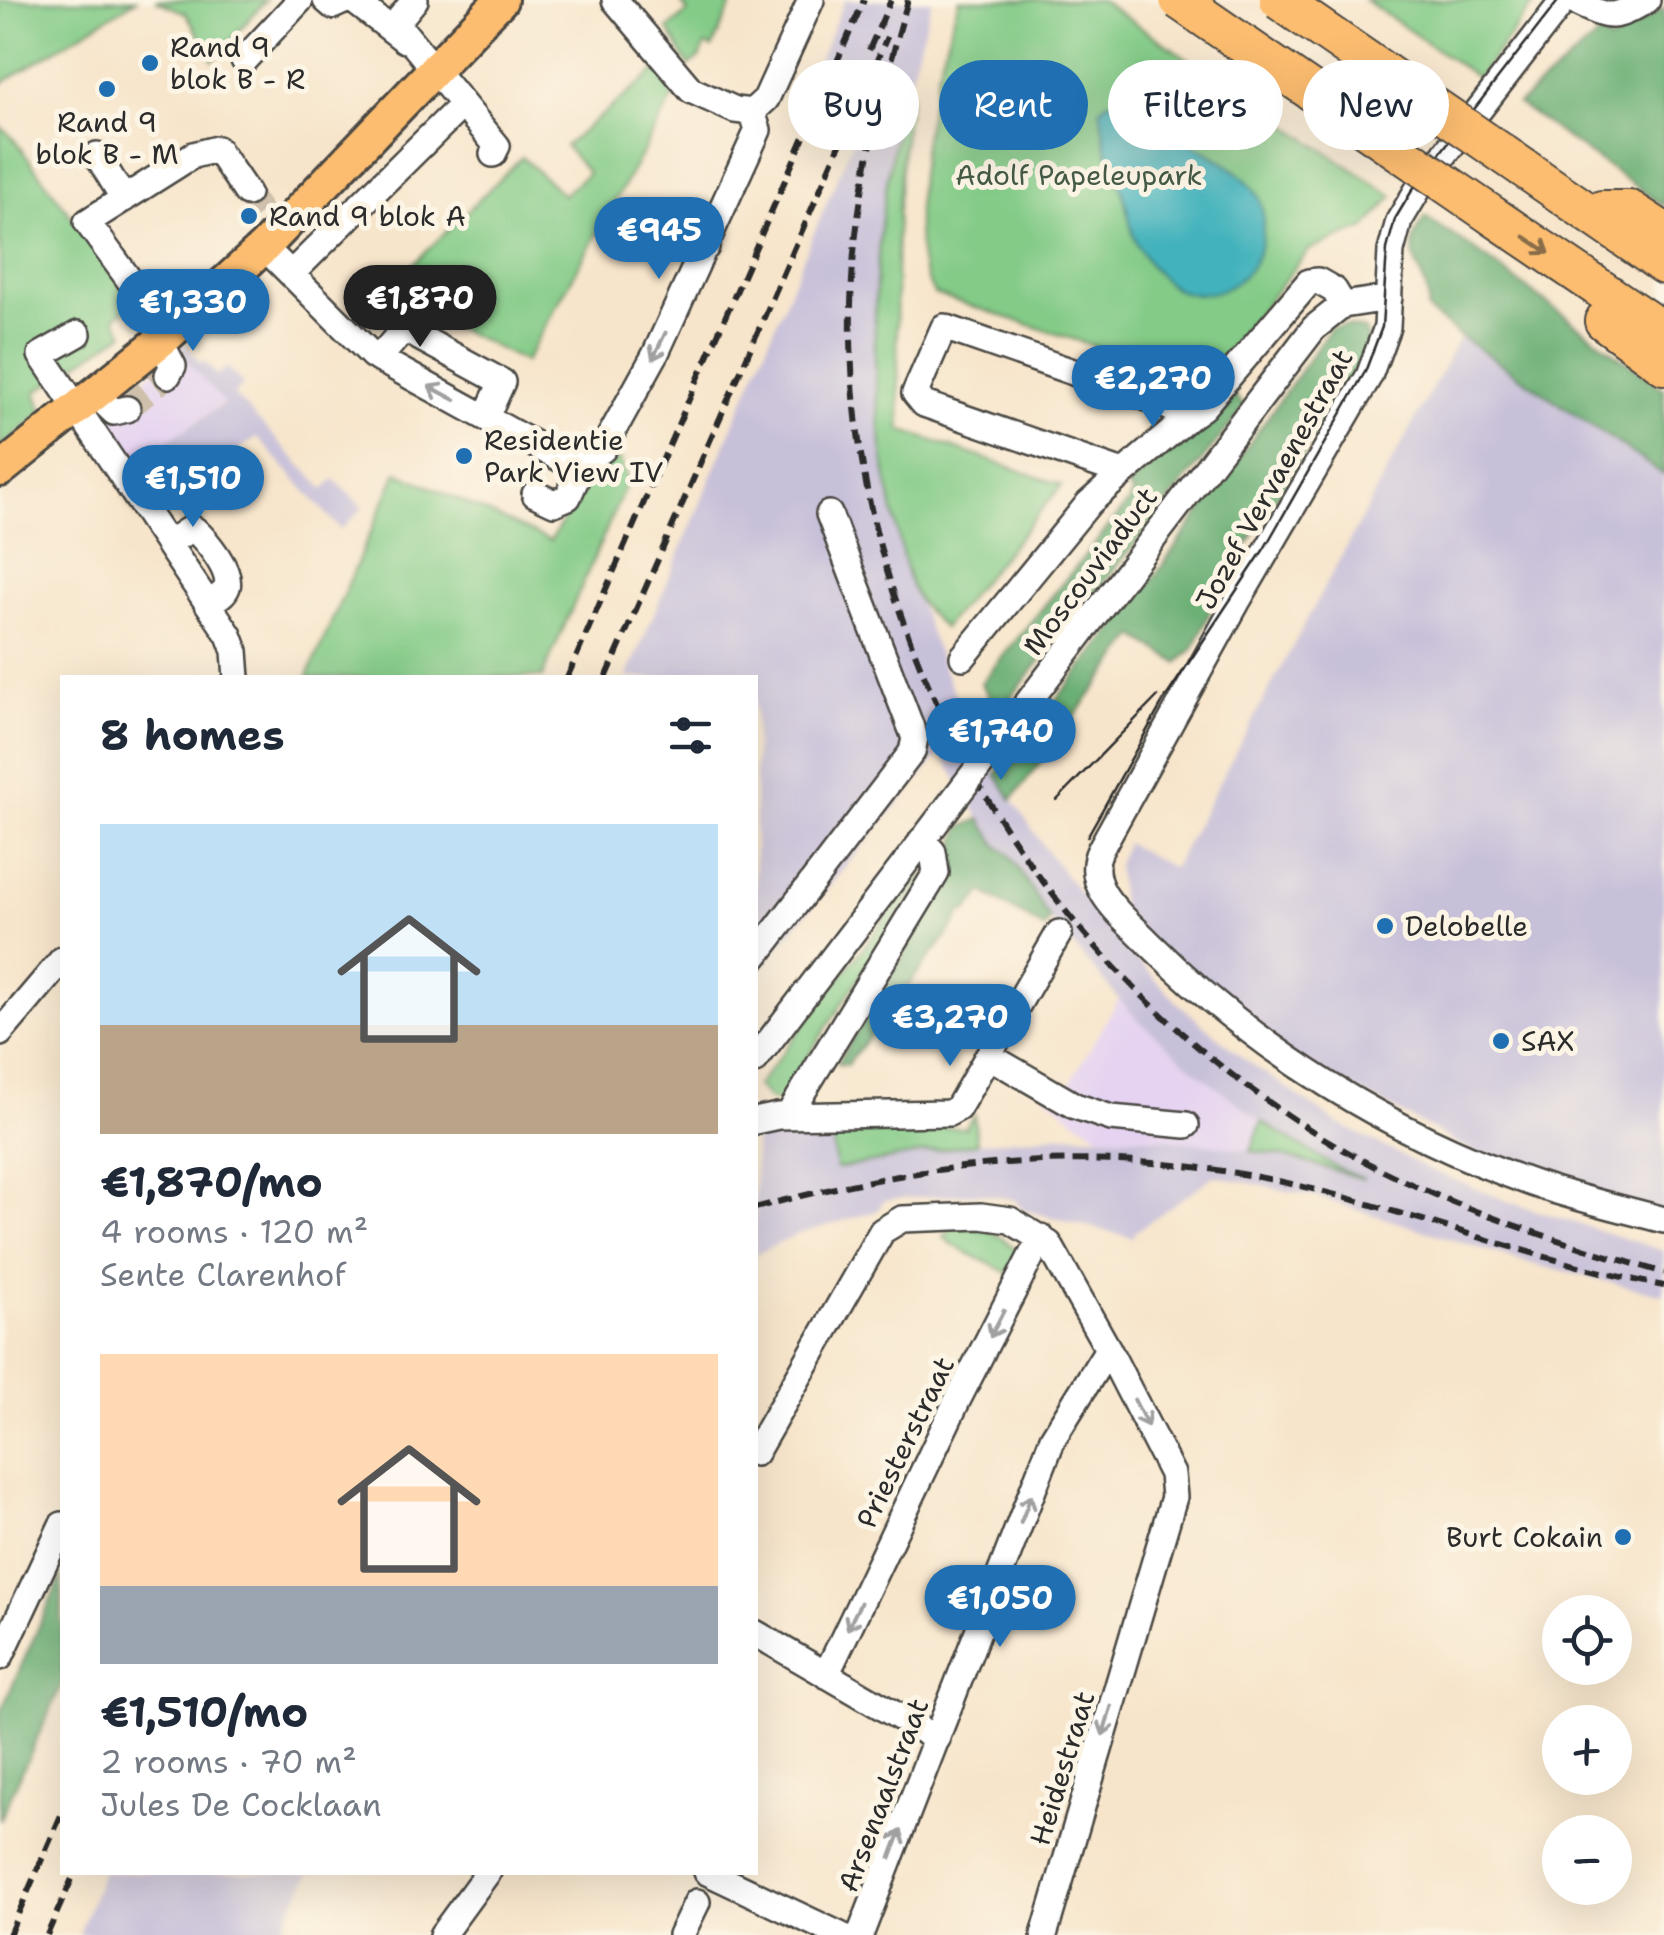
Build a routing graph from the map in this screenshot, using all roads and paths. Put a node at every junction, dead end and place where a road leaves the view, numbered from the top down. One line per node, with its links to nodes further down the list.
1 (300, 0): 12 (street)
2 (326, 0): 3 (street)
3 (350, 0): 13 (street)
4 (416, 0): 13 (street)
5 (501, 0): 13 (main road)
6 (615, 0): 15 (street)
7 (811, 0): 15 (street)
8 (1179, 0): 27 (highway, one-way to 27, bridge)
9 (1279, 0): 20 (highway, bridge)
10 (1647, 0): 11 (street)
11 (1558, 3): 28 (street, Jozef Vervaenestraat)
12 (244, 60)
13 (425, 60): 14 (street); 23 (main road)
14 (462, 104): 16 (street); 26 (street)
15 (752, 112): 24 (street)
16 (493, 154)
17 (97, 156): 19 (street)
18 (247, 193): 19 (street)
19 (124, 200): 32 (street)
20 (1584, 210): 22 (highway); 25 (highway)
21 (657, 222): 24 (street)
22 (1664, 232)
23 (268, 234): 26 (street); 32 (main road)
24 (706, 247): 40 (street, one-way to 40)
25 (1664, 265)
26 (291, 274): 33 (street)
27 (1580, 275): 30 (highway); 34 (highway)
28 (1389, 298): 29 (street); 57 (street, Jozef Vervaenestraat)
29 (1344, 305): 39 (street); 47 (street, Moscouviaduct, bridge)
30 (1664, 332)
31 (78, 334): 36 (street)
32 (165, 337): 35 (street); 36 (main road)
33 (378, 359): 38 (street, one-way to 33); 38 (street)
34 (1664, 365)
35 (168, 375)
36 (85, 401): 37 (street); 41 (main road); 46 (street)
37 (127, 409)
38 (486, 417): 40 (street)
39 (1189, 417): 42 (street); 42 (street)
40 (582, 463): 43 (street)
41 (0, 470)
42 (1122, 473): 45 (street)
43 (535, 494)
44 (830, 514): 49 (street)
45 (963, 656)
46 (237, 675)
47 (922, 840): 52 (street, Moscouviaduct); 54 (street)
48 (1059, 933): 53 (street)
49 (758, 953)
50 (60, 962): 51 (street)
51 (0, 1033)
52 (758, 1056)
53 (989, 1056): 54 (street); 56 (street)
54 (788, 1116): 55 (street)
55 (758, 1121)
56 (1186, 1126)
57 (1664, 1220)
58 (1041, 1237): 59 (street, Heidestraat); 60 (street); 64 (street, Priesterstraat, one-way to 64)
59 (1108, 1349): 65 (street, Arsenaalstraat, one-way to 59); 73 (street, Heidestraat, one-way to 73)
60 (758, 1448)
61 (60, 1528): 63 (street)
62 (758, 1636): 64 (street)
63 (3, 1643)
64 (826, 1675): 65 (street)
65 (937, 1738): 72 (street, Arsenaalstraat, one-way to 65)
66 (486, 1875): 69 (street)
67 (713, 1875): 71 (street)
68 (697, 1902): 70 (street)
69 (442, 1935)
70 (681, 1935)
71 (840, 1935)
72 (860, 1935)
73 (1044, 1935)

